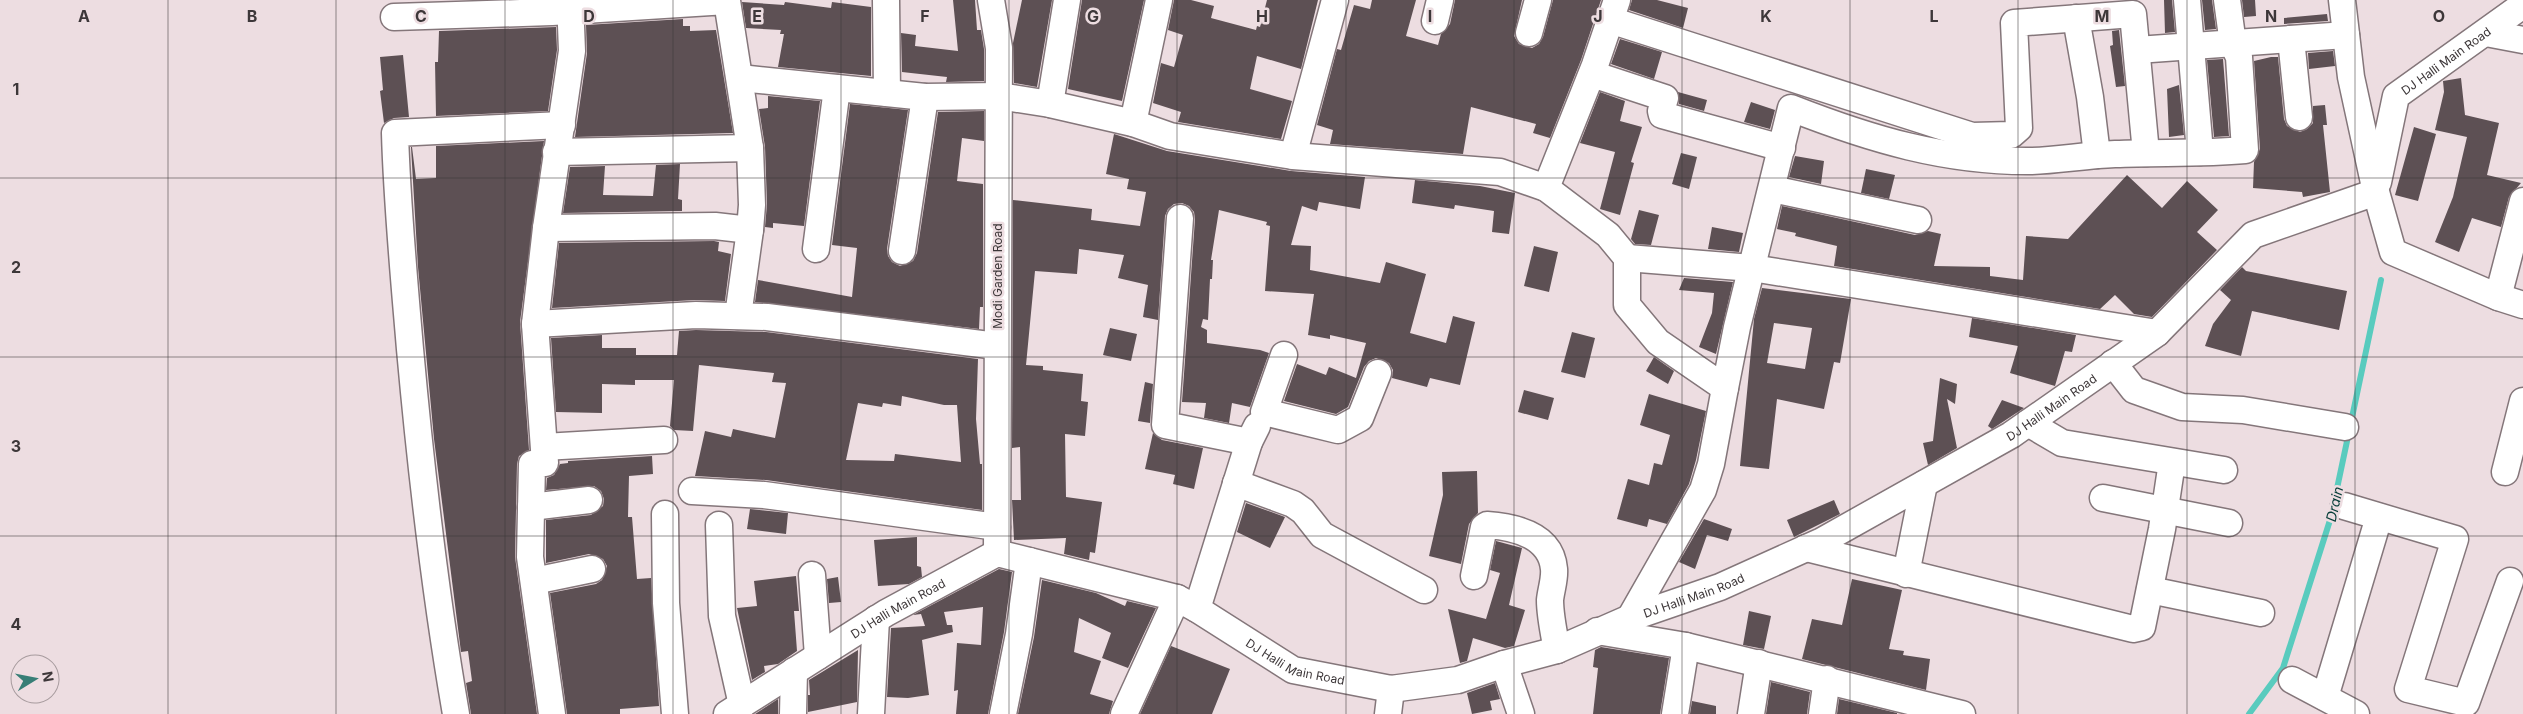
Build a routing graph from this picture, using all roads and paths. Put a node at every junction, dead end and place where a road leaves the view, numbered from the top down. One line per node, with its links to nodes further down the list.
1 (727, 0): 11 (street); 26 (street)
2 (886, 0): 28 (street)
3 (991, 0): 29 (street, Modi Garden Road)
4 (1067, 0): 31 (street)
5 (1159, 0): 33 (street)
6 (1334, 0): 41 (street)
7 (1538, 0): 17 (street)
8 (2187, 0): 23 (street)
9 (2228, 0): 22 (street)
10 (2342, 0): 19 (street)
11 (570, 5): 15 (street); 34 (street)
12 (2523, 5): 18 (street, DJ Halli Main Road)
13 (2133, 7): 16 (street); 24 (street)
14 (1614, 10): 16 (street); 25 (street)
15 (394, 17)
16 (2076, 18): 40 (street)
17 (1529, 32)
18 (2486, 33): 21 (street); 44 (street, DJ Halli Main Road)
19 (2346, 35): 20 (street); 44 (street)
20 (2291, 39): 22 (street); 32 (street)
21 (2523, 40)
22 (2233, 44): 23 (street); 38 (street)
23 (2191, 46): 24 (street); 38 (street)
24 (2137, 50): 39 (street)
25 (1592, 74): 36 (street); 42 (street)
26 (740, 78): 27 (street); 35 (street)
27 (837, 88): 28 (street); 50 (street)
28 (888, 93): 30 (street)
29 (999, 96): 30 (street); 31 (street); 59 (street, Modi Garden Road)
30 (925, 97): 51 (street)
31 (1050, 104): 33 (street)
32 (2299, 117)
33 (1133, 123): 41 (street)
34 (562, 125): 37 (street); 116 (street)
35 (750, 148): 37 (street); 49 (street)
36 (1782, 148): 40 (street); 43 (street)
37 (556, 152): 48 (street)
38 (2200, 152): 39 (street)
39 (2146, 153): 40 (street)
40 (2097, 155)
41 (1293, 156): 42 (street)
42 (1546, 188): 52 (street)
43 (1772, 189): 47 (street); 53 (street)
44 (2376, 192): 54 (street); 58 (street, DJ Halli Main Road)
45 (2523, 201): 54 (street)
46 (1180, 218): 69 (street)
47 (1918, 220)
48 (546, 228): 49 (street); 57 (street)
49 (750, 230): 56 (street)
50 (816, 249)
51 (902, 251)
52 (1627, 258): 53 (street); 63 (street)
53 (1752, 268): 58 (street); 63 (street)
54 (2498, 297): 55 (street)
55 (2523, 305)
56 (738, 316): 57 (street); 59 (street)
57 (535, 324): 70 (street)
58 (2157, 333): 61 (street, DJ Halli Main Road)
59 (997, 346): 86 (street, Modi Garden Road)
60 (1284, 355): 65 (street)
61 (2113, 363): 66 (street, DJ Halli Main Road); 67 (street)
62 (1378, 373): 65 (street)
63 (1725, 388): 100 (street)
64 (2523, 401): 73 (street)
65 (1264, 412): 69 (street)
66 (2028, 423): 71 (street); 75 (street, DJ Halli Main Road)
67 (2345, 428)
68 (664, 440): 70 (street)
69 (1249, 442): 74 (street)
70 (544, 447): 80 (street)
71 (2172, 462): 72 (street); 81 (street)
72 (2224, 470)
73 (2505, 472)
74 (1236, 484): 96 (street); 98 (street)
75 (1924, 484): 87 (street, DJ Halli Main Road); 91 (street)
76 (692, 491): 86 (street)
77 (2103, 498): 81 (street)
78 (589, 500): 80 (street)
79 (2344, 506): 83 (street)
80 (531, 507): 95 (street)
81 (2165, 510): 84 (street); 97 (street)
82 (665, 514): 118 (street)
83 (2379, 517): 111 (street); 113 (street)
84 (2230, 523)
85 (719, 525): 115 (street)
86 (996, 527): 88 (street, Modi Garden Road)
87 (1806, 548): 91 (street); 100 (street, DJ Halli Main Road)
88 (997, 553): 89 (street, DJ Halli Main Road); 101 (street, DJ Halli Main Road)
89 (1029, 561): 98 (street, DJ Halli Main Road); 121 (street)
90 (592, 569): 95 (street)
91 (1906, 574): 97 (street)
92 (812, 575): 105 (street)
93 (1474, 576): 104 (street)
94 (2510, 580): 113 (street)
95 (534, 581): 117 (street)
96 (1424, 590)
97 (2150, 590): 99 (street)
98 (1187, 604): 112 (street, DJ Halli Main Road); 122 (street)
99 (2261, 613)
100 (1630, 618): 102 (street, DJ Halli Main Road)
101 (876, 620): 105 (street, DJ Halli Main Road); 120 (street)
102 (1597, 631): 103 (street); 104 (street, DJ Halli Main Road)
103 (1686, 646): 106 (street); 124 (street)
104 (1556, 650): 107 (street, DJ Halli Main Road)
105 (818, 656): 108 (street, DJ Halli Main Road)
106 (1759, 663): 109 (street); 125 (street)
107 (1504, 664): 112 (street, DJ Halli Main Road); 123 (street)
108 (794, 671): 115 (street, DJ Halli Main Road); 119 (street)
109 (1827, 680): 114 (street); 126 (street)
110 (2292, 680): 111 (street)
111 (2325, 697): 128 (street)
112 (1390, 702)
113 (2425, 704)
114 (1906, 707): 127 (street)
115 (734, 709)
116 (456, 714)
117 (552, 714)
118 (675, 714)
119 (793, 714)
120 (871, 714)
121 (1003, 714)
122 (1124, 714)
123 (1521, 714)
124 (1675, 714)
125 (1751, 714)
126 (1822, 714)
127 (1962, 714)
128 (2356, 714)

